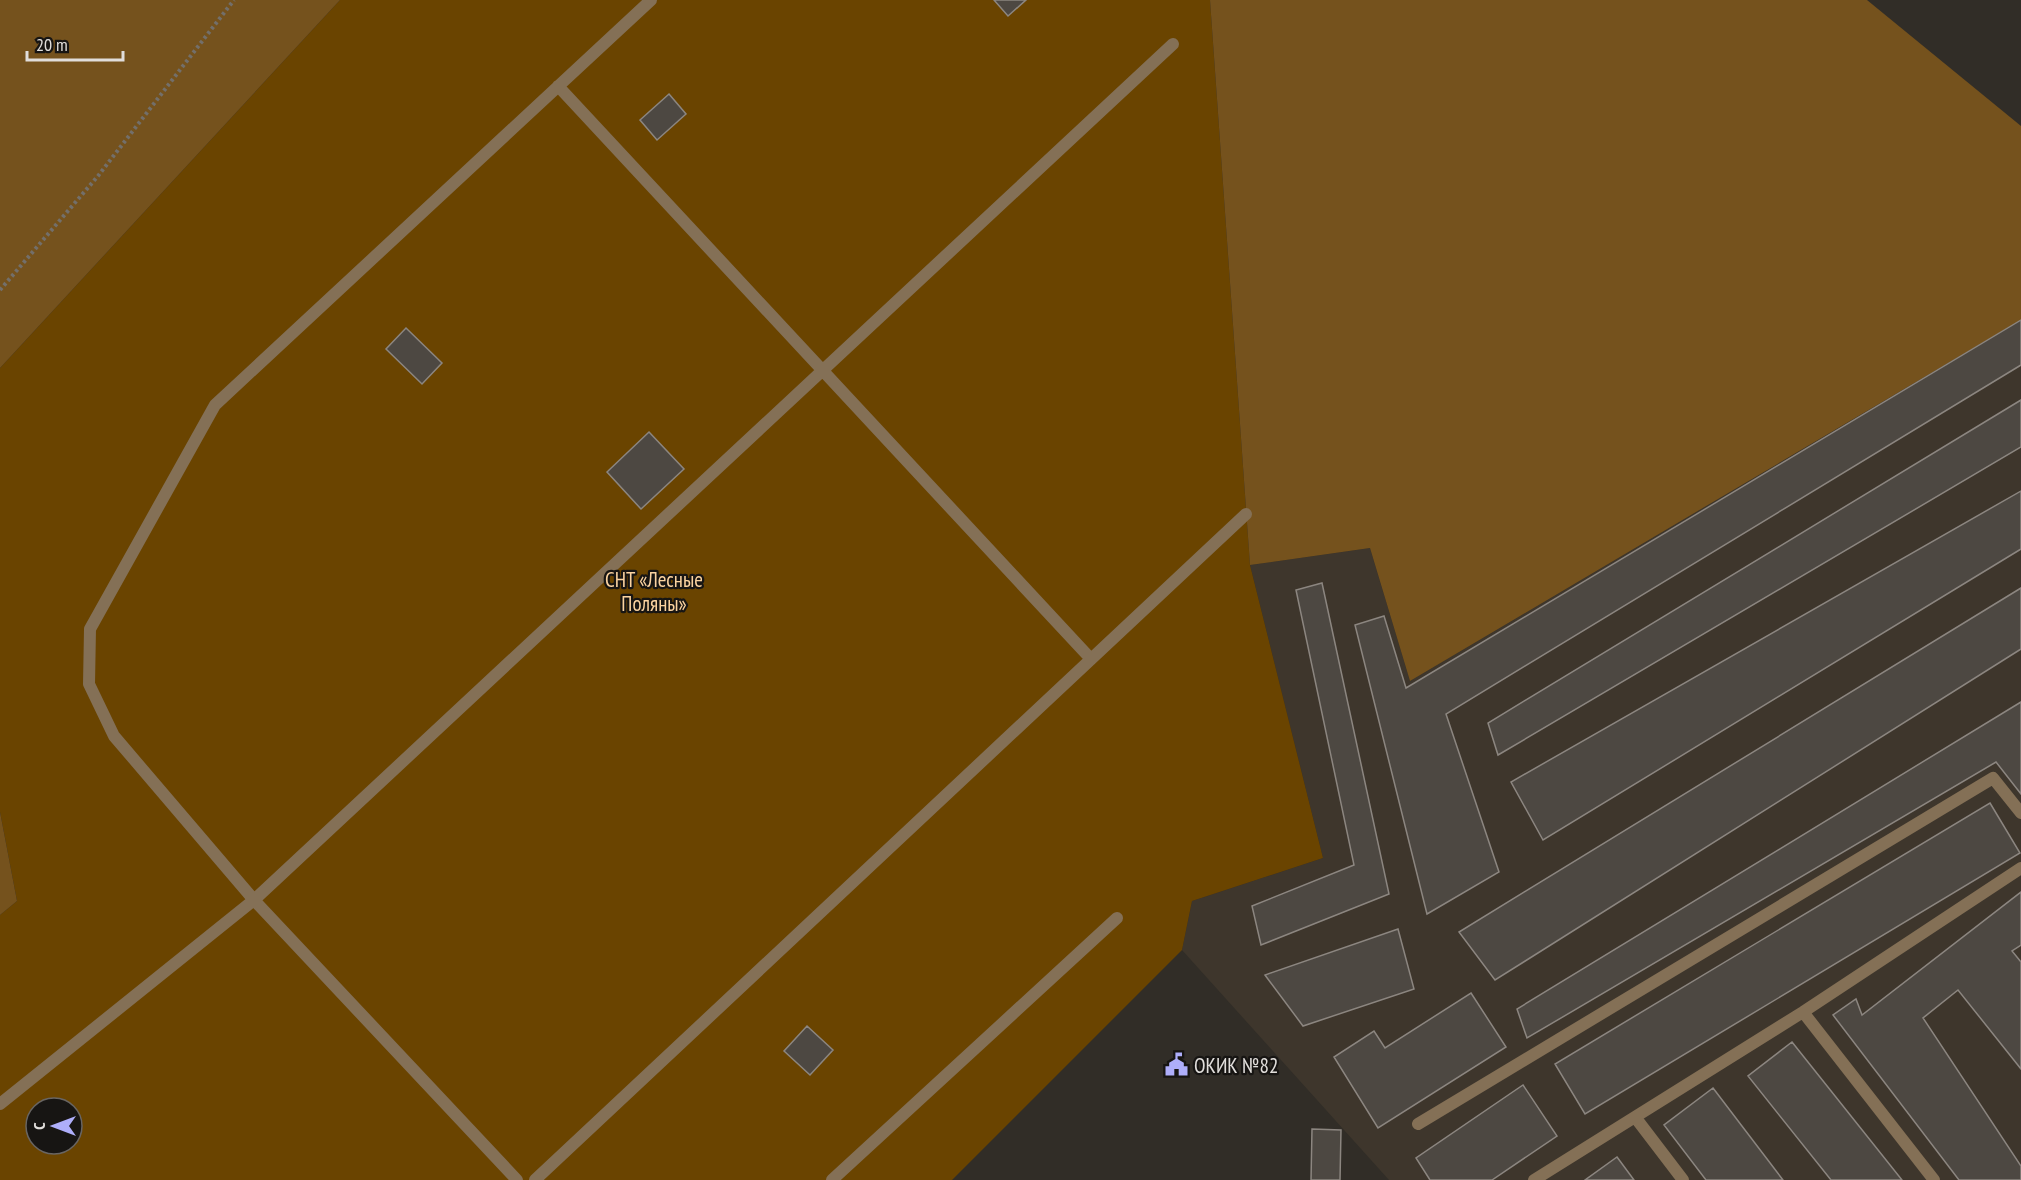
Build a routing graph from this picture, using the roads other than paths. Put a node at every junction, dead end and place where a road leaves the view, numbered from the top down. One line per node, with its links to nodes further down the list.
1 (651, 0): 3 (lane)
2 (1173, 44): 4 (lane)
3 (558, 86): 4 (lane); 9 (lane)
4 (823, 370): 6 (lane); 9 (lane)
5 (1246, 514): 6 (lane)
6 (1091, 659): 16 (lane)
7 (2021, 813): 14 (lane)
8 (2021, 868): 11 (lane)
9 (254, 900): 12 (lane); 15 (lane)
10 (1117, 918): 17 (lane)
11 (1803, 1012): 13 (lane); 20 (lane)
12 (0, 1104)
13 (1635, 1117): 18 (lane); 19 (lane)
14 (1418, 1124)
15 (517, 1180)
16 (535, 1180)
17 (832, 1180)
18 (1534, 1180)
19 (1683, 1180)
20 (1934, 1180)

